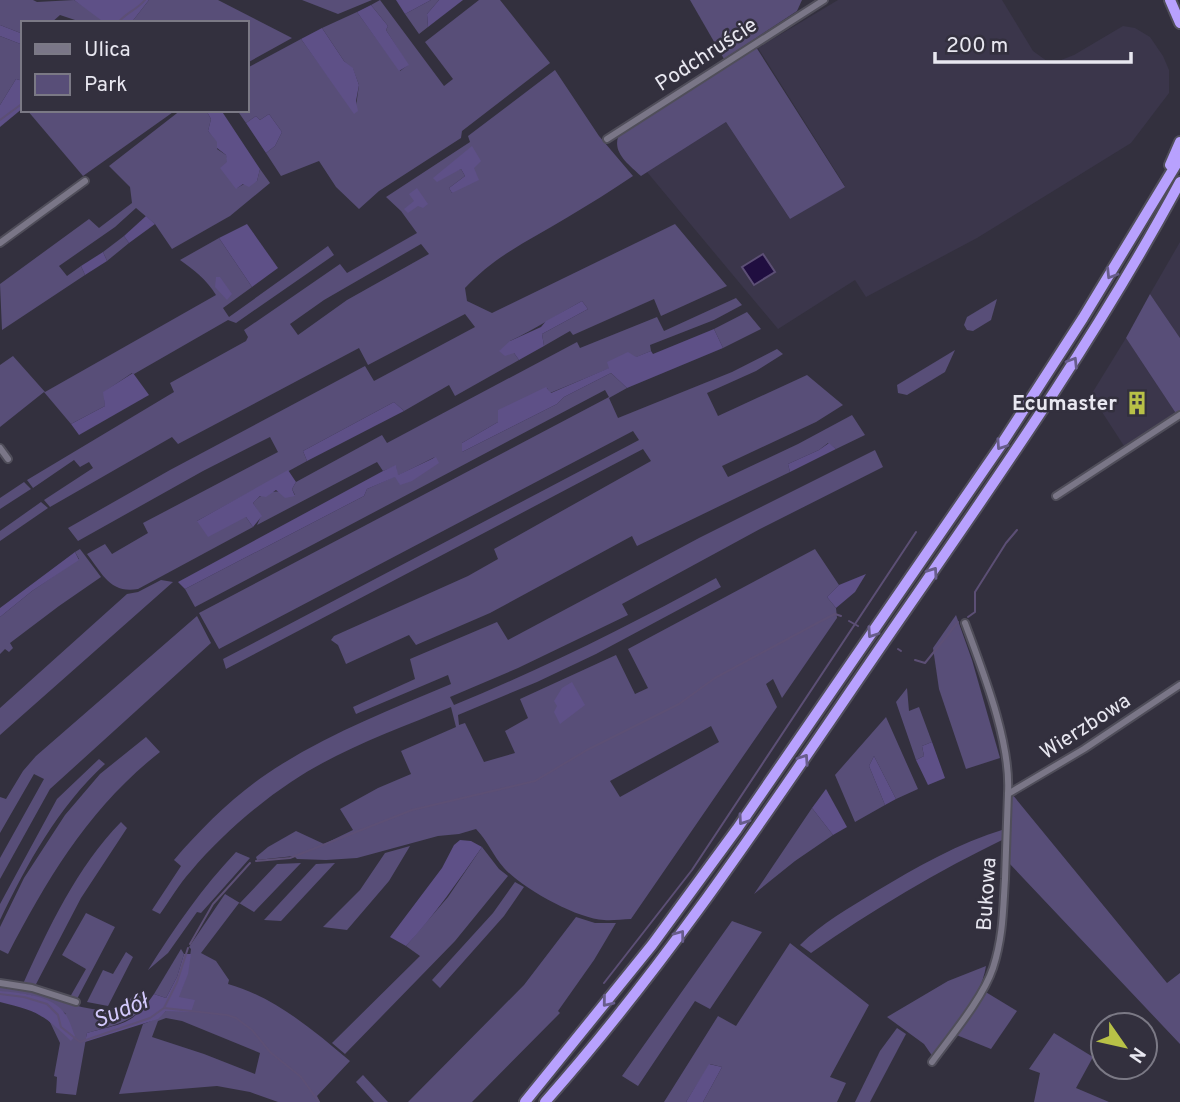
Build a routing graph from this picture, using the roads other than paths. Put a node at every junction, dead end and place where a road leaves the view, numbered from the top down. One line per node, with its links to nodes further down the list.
1 (824, 0): 4 (street, Podchruście)
2 (1170, 0): 3 (highway)
3 (1180, 23)
4 (607, 139)
5 (1180, 142): 10 (highway)
6 (1180, 158): 10 (highway)
7 (85, 181): 12 (street)
8 (1180, 182): 11 (highway)
9 (1180, 197): 11 (highway)
10 (1147, 216): 23 (highway, one-way to 23)
11 (1157, 226): 24 (highway, one-way to 11)
12 (0, 243)
13 (1180, 415): 16 (street)
14 (0, 448): 15 (street)
15 (8, 459)
16 (1056, 496)
17 (965, 623): 19 (street, Bukowa)
18 (1180, 685): 19 (street, Wierzbowa)
19 (1008, 794): 22 (street, Bukowa)
20 (0, 983): 21 (street)
21 (76, 1002)
22 (932, 1062)
23 (525, 1102)
24 (545, 1102)

